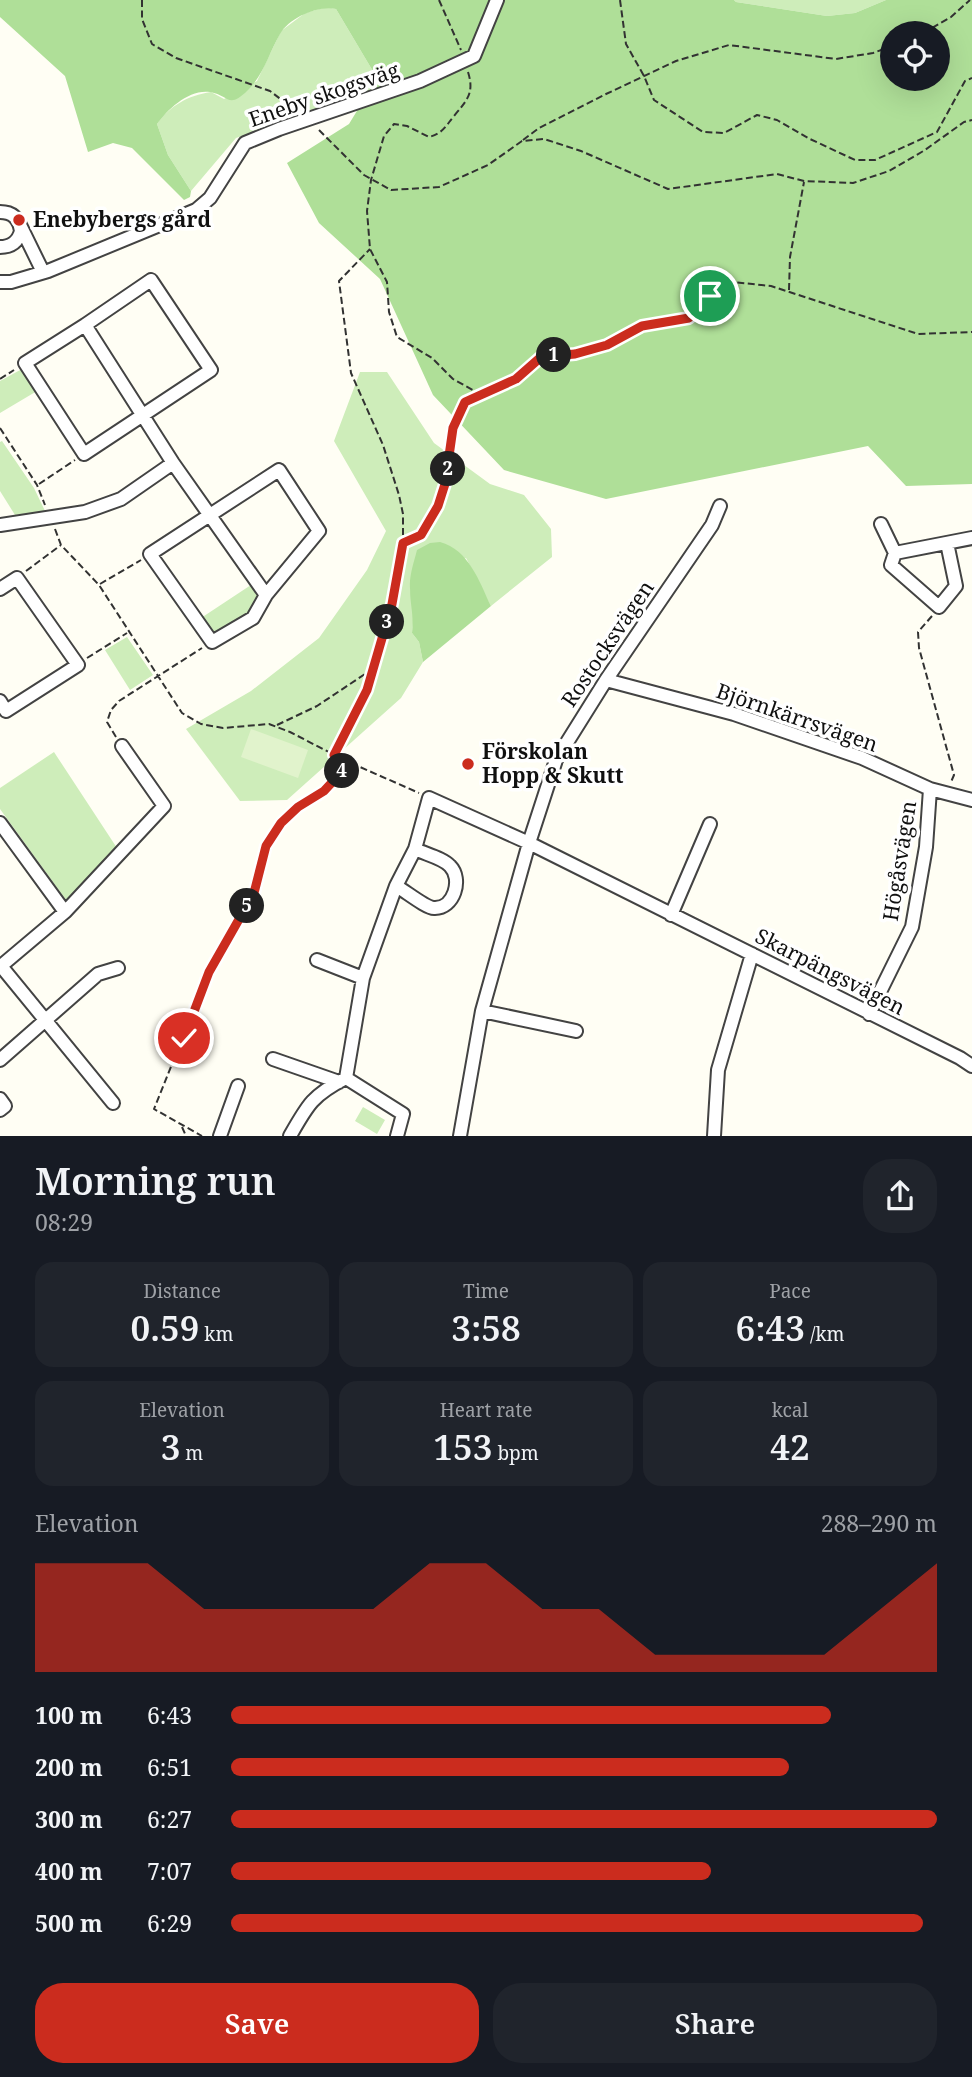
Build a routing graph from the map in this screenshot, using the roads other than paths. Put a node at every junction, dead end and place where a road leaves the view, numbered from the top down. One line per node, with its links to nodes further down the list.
1 (497, 0): 5 (street, Eneby skogsväg)
2 (0, 212): 3 (street)
3 (20, 224): 4 (street); 5 (street)
4 (0, 247)
5 (43, 272): 6 (street, Eneby skogsväg)
6 (0, 282)
7 (85, 324): 8 (street); 8 (street); 8 (street)
8 (143, 415): 9 (street)
9 (173, 463): 11 (street); 13 (street)
10 (720, 506): 19 (street, Rostocksvägen)
11 (210, 515): 18 (street); 18 (street); 18 (street)
12 (881, 524): 16 (street)
13 (0, 525)
14 (972, 538): 15 (street)
15 (947, 544): 16 (street); 16 (street)
16 (895, 554)
17 (0, 589): 20 (street)
18 (266, 595)
19 (606, 680): 22 (street, Björnkärrsvägen); 26 (street, Rostocksvägen)
20 (2, 709)
21 (122, 746): 29 (street)
22 (930, 789): 23 (street, Björnkärrsvägen); 37 (street, Högåsvägen)
23 (972, 800)
24 (0, 823): 29 (street)
25 (710, 824): 30 (street)
26 (529, 844): 27 (street, Skarpängsvägen); 30 (street, Skarpängsvägen); 36 (street, Rostocksvägen)
27 (415, 849): 28 (street); 28 (street)
28 (396, 886): 35 (street)
29 (65, 912): 33 (street)
30 (671, 915): 31 (street, Skarpängsvägen)
31 (752, 954): 37 (street, Skarpängsvägen); 52 (street)
32 (317, 960): 35 (street)
33 (1, 967): 38 (street)
34 (118, 968): 38 (street)
35 (363, 978): 43 (street)
36 (482, 1011): 39 (street); 51 (street, Rostocksvägen)
37 (869, 1014): 42 (street, Skarpängsvägen)
38 (44, 1020): 41 (street); 46 (street)
39 (576, 1031)
40 (273, 1059): 43 (street)
41 (0, 1060)
42 (972, 1066)
43 (342, 1080): 49 (street); 50 (street)
44 (238, 1086): 48 (street)
45 (0, 1099): 47 (street)
46 (113, 1103)
47 (0, 1110)
48 (220, 1136)
49 (290, 1136)
50 (397, 1136)
51 (460, 1136)
52 (714, 1136)

